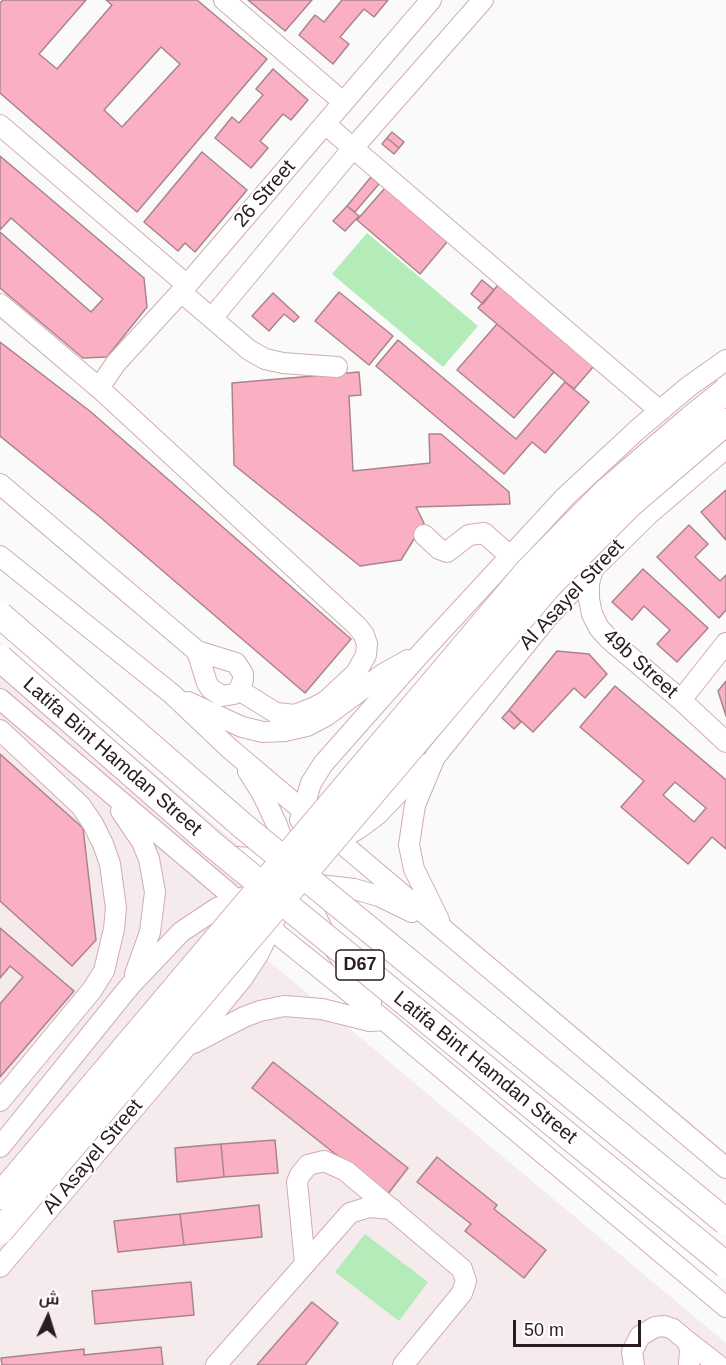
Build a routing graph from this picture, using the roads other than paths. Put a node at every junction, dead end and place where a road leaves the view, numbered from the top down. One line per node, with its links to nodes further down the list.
1 (224, 0): 4 (street)
2 (431, 0): 4 (street, 26 Street)
3 (483, 0): 7 (street)
4 (343, 102): 5 (street, 26 Street)
5 (325, 124): 7 (street); 8 (street, 26 Street)
6 (0, 125): 8 (street)
7 (352, 148): 10 (street); 15 (street)
8 (184, 289): 10 (street); 13 (street, 26 Street)
9 (0, 304): 13 (street)
10 (212, 318): 12 (street)
11 (726, 360): 15 (street)
12 (338, 368)
13 (99, 388): 28 (street)
14 (726, 391): 52 (main road, bridge)
15 (660, 411): 21 (street)
16 (726, 422): 56 (main road, bridge)
17 (726, 448): 22 (street, Al Asayel Street)
18 (0, 484): 25 (street)
19 (424, 534): 21 (street)
20 (0, 556): 29 (street)
21 (510, 556): 26 (street)
22 (593, 569): 31 (street, 49b Street); 35 (street, Al Asayel Street)
23 (0, 615): 55 (main road, Latifa Bint Hamdan Street / D67, bridge)
24 (726, 643): 31 (street)
25 (197, 651): 28 (street); 28 (street)
26 (421, 653): 29 (street); 37 (street)
27 (0, 658): 58 (main road, Latifa Bint Hamdan Street / D67, bridge)
28 (238, 690)
29 (172, 694): 34 (street)
30 (0, 699): 36 (street)
31 (681, 700): 33 (street, 49b Street)
32 (0, 730): 48 (street)
33 (726, 742)
34 (229, 748): 37 (street); 39 (street)
35 (435, 757): 38 (street); 43 (street)
36 (105, 790): 39 (street); 42 (street); 45 (street)
37 (302, 809): 38 (street); 39 (street)
38 (338, 840): 39 (street); 43 (street)
39 (293, 855): 40 (street); 41 (street, Al Asayel Street)
40 (304, 884): 41 (street); 43 (street); 46 (street)
41 (283, 887): 42 (street); 44 (street, Al Asayel Street)
42 (237, 899): 44 (street); 45 (street)
43 (442, 928): 50 (street)
44 (271, 929): 46 (street); 47 (street, Al Asayel Street)
45 (129, 987): 49 (street)
46 (384, 1020): 47 (street); 60 (street)
47 (186, 1047): 59 (street, Al Asayel Street)
48 (0, 1101)
49 (0, 1147)
50 (726, 1168)
51 (346, 1171): 53 (street); 54 (street); 57 (street)
52 (0, 1196)
53 (392, 1209): 54 (street); 64 (street)
54 (350, 1213): 57 (street)
55 (726, 1222)
56 (0, 1231)
57 (304, 1263): 63 (street)
58 (726, 1265)
59 (0, 1267)
60 (726, 1307)
61 (687, 1341): 62 (street); 65 (street); 66 (street)
62 (633, 1364)
63 (216, 1365)
64 (403, 1365)
65 (689, 1365)
66 (718, 1365)

